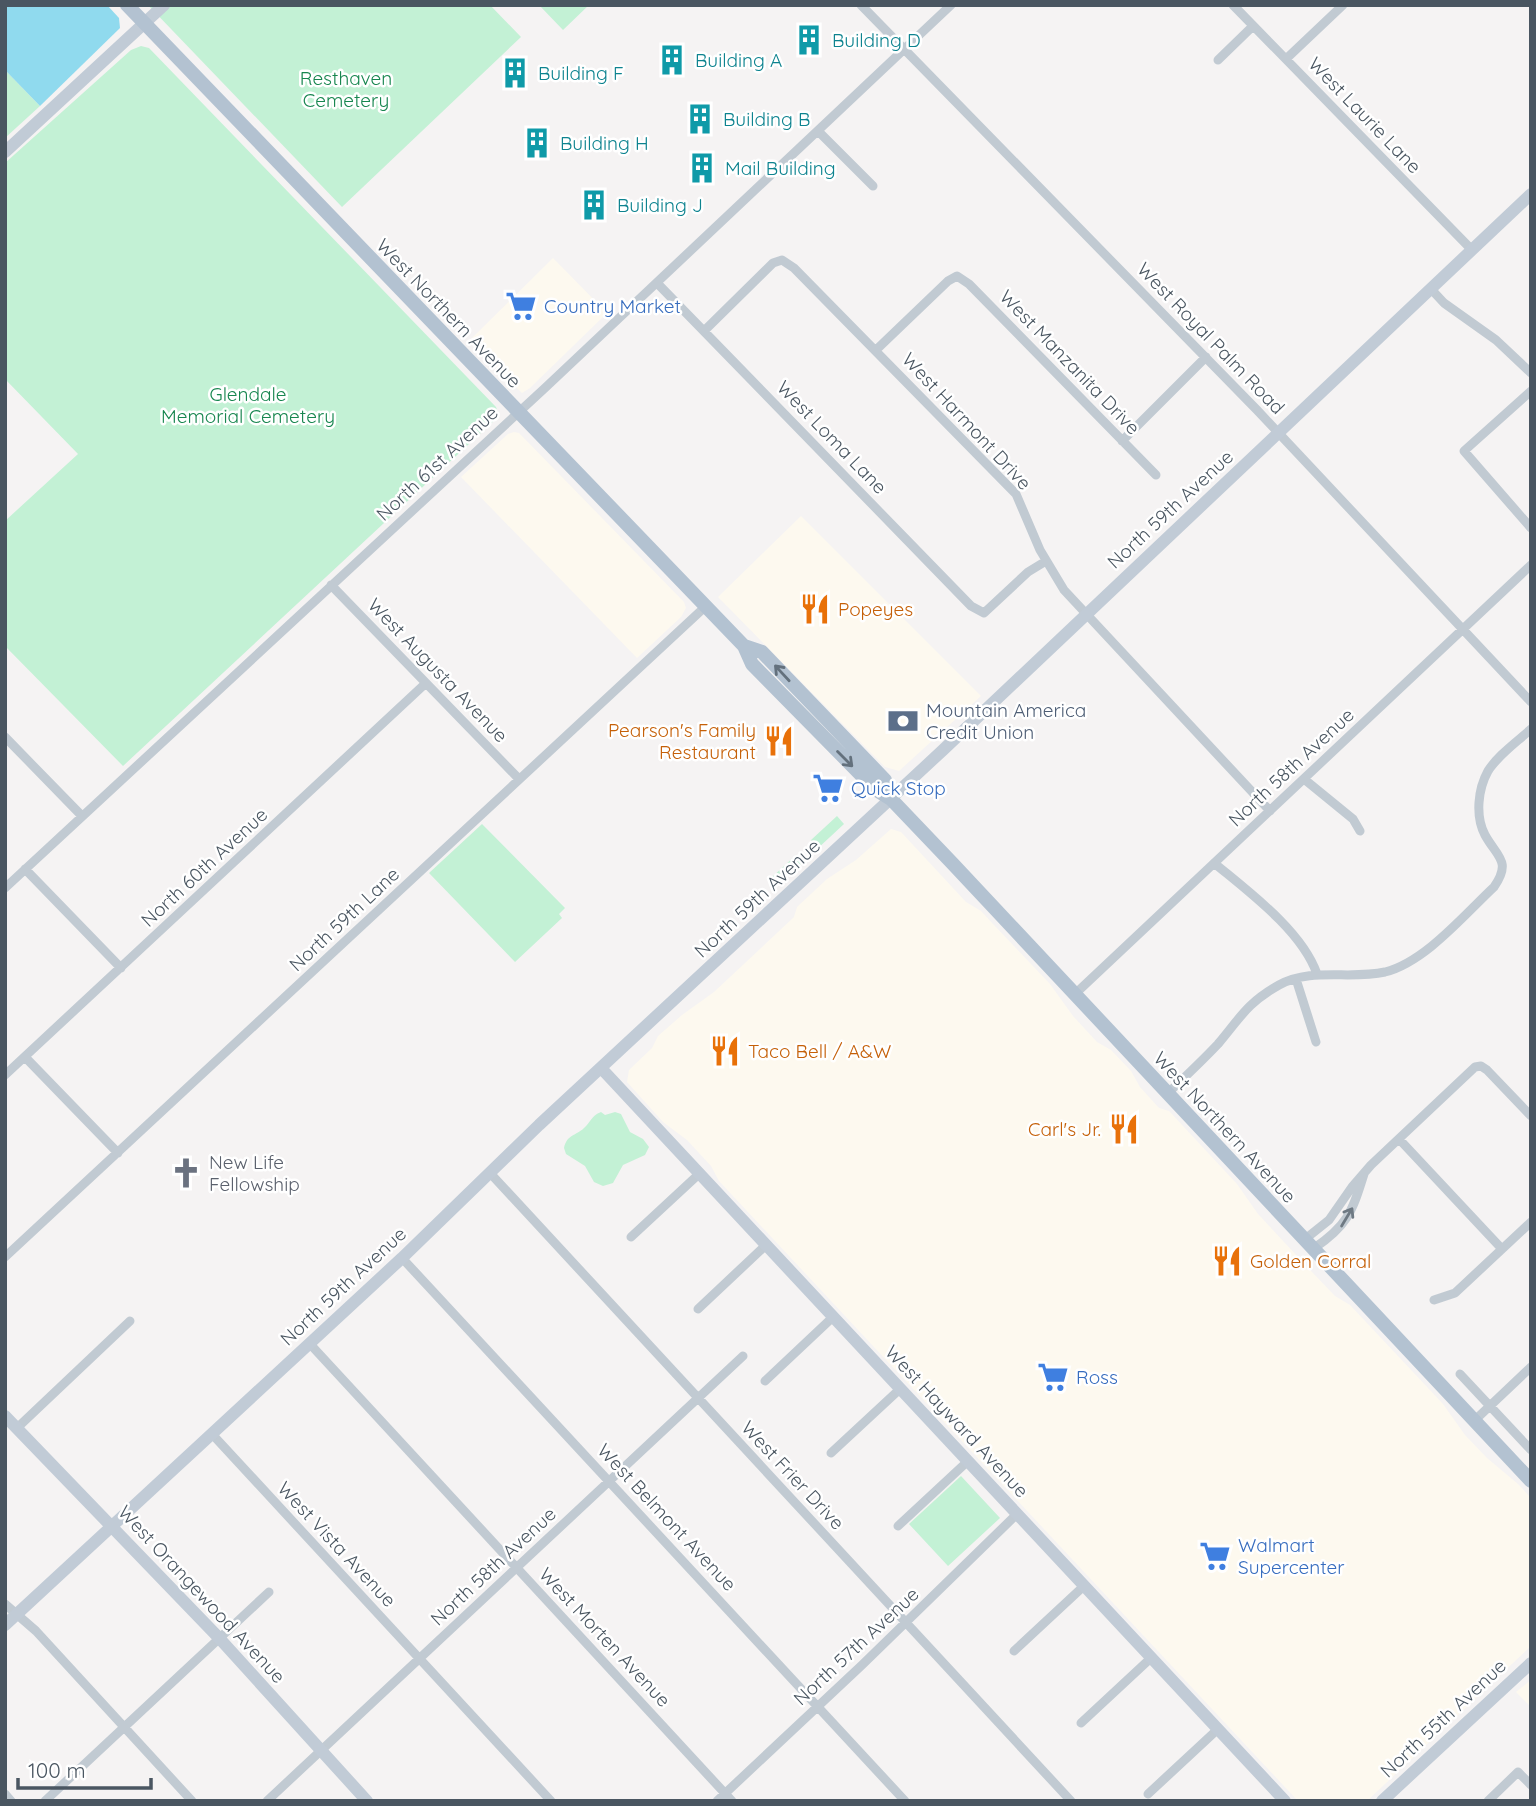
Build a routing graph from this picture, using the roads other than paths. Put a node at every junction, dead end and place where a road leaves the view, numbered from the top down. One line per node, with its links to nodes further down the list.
1 (127, 5): 7 (main road, West Northern Avenue)
2 (164, 5): 7 (main road)
3 (861, 5): 9 (street, West Royal Palm Road)
4 (951, 5): 9 (street, North 61st Avenue)
5 (1233, 5): 8 (street, West Laurie Lane)
6 (1343, 5): 10 (street)
7 (145, 23): 13 (main road); 24 (main road, West Northern Avenue)
8 (1253, 26): 10 (street, West Laurie Lane); 11 (street)
9 (904, 49): 12 (street, North 61st Avenue); 21 (street, West Royal Palm Road)
10 (1286, 59): 16 (street, West Laurie Lane)
11 (1217, 60)
12 (818, 131): 14 (street); 17 (street, North 61st Avenue)
13 (5, 152)
14 (873, 186)
15 (1531, 194): 16 (main road, North 59th Avenue)
16 (1472, 250): 18 (main road, North 59th Avenue)
17 (657, 282): 19 (street, West Loma Lane); 24 (street, North 61st Avenue)
18 (1431, 289): 22 (street); 25 (main road, North 59th Avenue)
19 (704, 331): 20 (street, West Harmont Drive); 29 (street, West Loma Lane)
20 (876, 350): 26 (street, West Manzanita Drive); 29 (street, West Harmont Drive)
21 (1206, 357): 25 (street, West Royal Palm Road); 26 (street)
22 (1531, 373)
23 (1531, 391): 28 (street)
24 (518, 412): 31 (street, North 61st Avenue); 32 (main road, West Northern Avenue)
25 (1279, 433): 33 (main road, North 59th Avenue); 34 (street, West Royal Palm Road)
26 (1122, 441): 27 (street, West Manzanita Drive)
27 (1156, 475)
28 (1531, 528)
29 (1046, 561): 33 (street, West Harmont Drive)
30 (1531, 565): 34 (street, North 58th Avenue)
31 (331, 585): 35 (street, West Augusta Avenue); 43 (street, North 61st Avenue)
32 (706, 606): 39 (street, North 59th Lane); 41 (main road, West Northern Avenue)
33 (1086, 615): 41 (main road, North 59th Avenue); 42 (street, West Harmont Drive)
34 (1463, 629): 36 (street, West Royal Palm Road); 40 (street, North 58th Avenue)
35 (426, 683): 39 (street, West Augusta Avenue); 48 (street, North 60th Avenue)
36 (1531, 702)
37 (1531, 729): 49 (street)
38 (5, 737): 43 (street)
39 (519, 779): 59 (street, North 59th Lane)
40 (1304, 779): 42 (street, North 58th Avenue); 44 (street)
41 (891, 799): 51 (main road, West Northern Avenue); 54 (main road, North 59th Avenue)
42 (1269, 811): 45 (street, North 58th Avenue)
43 (82, 816): 46 (street, North 61st Avenue)
44 (1360, 831)
45 (1214, 863): 49 (street); 51 (street, North 58th Avenue)
46 (25, 869): 47 (street, North 61st Avenue); 48 (street)
47 (5, 888)
48 (121, 968): 53 (street, North 60th Avenue)
49 (1317, 974): 50 (street)
50 (1296, 979): 52 (street); 56 (street)
51 (1075, 994): 56 (main road, West Northern Avenue)
52 (1316, 1042)
53 (25, 1057): 55 (street, North 60th Avenue); 59 (street)
54 (601, 1068): 60 (main road, North 59th Avenue); 61 (main road, West Hayward Avenue)
55 (5, 1075)
56 (1168, 1093): 65 (main road, West Northern Avenue)
57 (1531, 1116): 58 (street)
58 (1399, 1139): 65 (street); 66 (street)
59 (118, 1153): 67 (street, North 59th Lane)
60 (490, 1173): 68 (main road, North 59th Avenue); 79 (street, West Frier Drive)
61 (699, 1174): 63 (street); 64 (main road, West Hayward Avenue)
62 (1531, 1222): 66 (street)
63 (632, 1237)
64 (766, 1245): 70 (street); 71 (main road, West Hayward Avenue)
65 (1309, 1245): 82 (main road, West Northern Avenue)
66 (1502, 1250): 69 (street)
67 (5, 1257)
68 (402, 1258): 73 (main road, North 59th Avenue); 88 (street, West Belmont Avenue)
69 (1434, 1300)
70 (698, 1309)
71 (833, 1317): 77 (street); 78 (main road, West Hayward Avenue)
72 (130, 1321): 83 (street)
73 (310, 1344): 84 (main road, North 59th Avenue); 93 (street, West Morten Avenue)
74 (743, 1356): 79 (street, North 58th Avenue)
75 (1531, 1367): 80 (street)
76 (1460, 1374): 80 (street)
77 (765, 1381)
78 (900, 1389): 86 (street); 87 (main road, West Hayward Avenue)
79 (698, 1398): 88 (street, North 58th Avenue); 98 (street, West Frier Drive)
80 (1489, 1406): 82 (street); 85 (street)
81 (5, 1416): 83 (main road, West Orangewood Avenue)
82 (1474, 1421): 89 (main road, West Northern Avenue)
83 (17, 1429): 92 (main road, West Orangewood Avenue)
84 (212, 1434): 92 (main road, North 59th Avenue); 103 (street, West Vista Avenue)
85 (1531, 1450)
86 (831, 1453)
87 (968, 1461): 90 (main road, West Hayward Avenue); 91 (street)
88 (609, 1480): 93 (street, North 58th Avenue); 105 (street, West Belmont Avenue)
89 (1531, 1481)
90 (1017, 1514): 94 (main road, West Hayward Avenue); 98 (street, North 57th Avenue)
91 (898, 1525)
92 (113, 1527): 97 (main road, North 59th Avenue); 100 (main road, West Orangewood Avenue)
93 (516, 1567): 103 (street, North 58th Avenue); 111 (street, West Morten Avenue)
94 (1085, 1585): 101 (street); 102 (main road, West Hayward Avenue)
95 (269, 1592): 100 (street)
96 (5, 1604): 97 (street)
97 (17, 1615): 99 (main road, North 59th Avenue); 107 (street)
98 (906, 1623): 105 (street, North 57th Avenue); 123 (street, West Frier Drive)
99 (5, 1625)
100 (220, 1639): 107 (street); 109 (main road, West Orangewood Avenue)
101 (1014, 1651)
102 (1152, 1657): 106 (street); 108 (main road, West Hayward Avenue)
103 (419, 1659): 109 (street, North 58th Avenue); 119 (street, West Vista Avenue)
104 (1531, 1663): 125 (main road, North 55th Avenue)
105 (817, 1706): 111 (street, North 57th Avenue); 122 (street, West Belmont Avenue)
106 (1081, 1723)
107 (125, 1728): 115 (street); 116 (street)
108 (1219, 1729): 113 (street); 124 (main road, West Hayward Avenue)
109 (321, 1751): 117 (street, North 58th Avenue); 118 (main road, West Orangewood Avenue)
110 (1531, 1786): 126 (street)
111 (725, 1793): 120 (street, North 57th Avenue); 121 (street, West Morten Avenue)
112 (5, 1794): 114 (street)
113 (1148, 1794)
114 (11, 1801)
115 (46, 1801)
116 (192, 1801)
117 (267, 1801)
118 (367, 1801)
119 (551, 1801)
120 (717, 1801)
121 (732, 1801)
122 (905, 1801)
123 (1071, 1801)
124 (1285, 1801)
125 (1382, 1801)
126 (1488, 1801)

